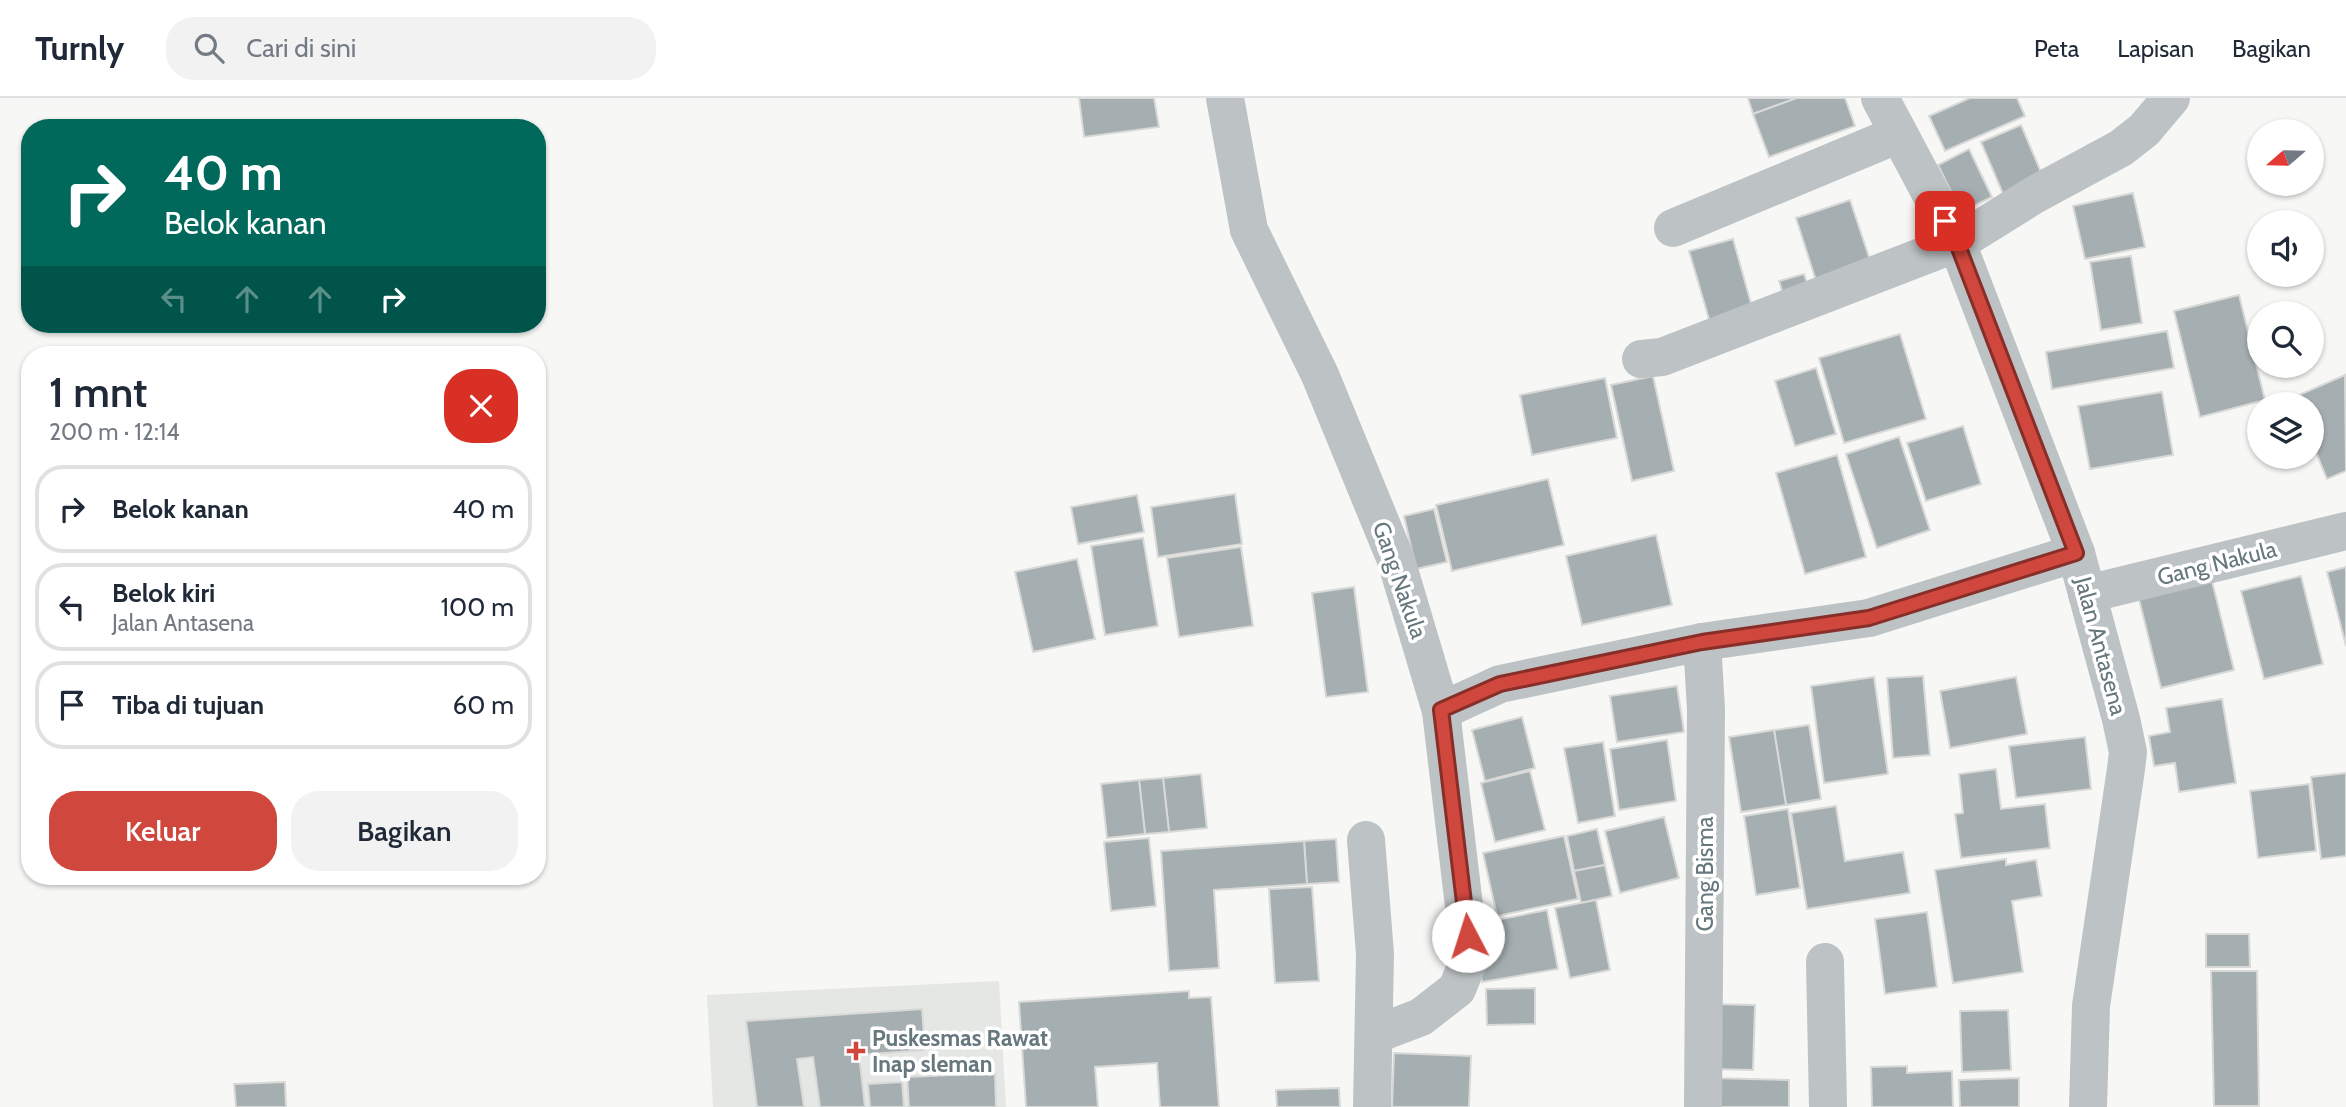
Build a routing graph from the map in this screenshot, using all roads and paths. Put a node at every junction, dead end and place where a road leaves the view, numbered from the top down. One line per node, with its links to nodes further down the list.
1 (1225, 98): 12 (street, Gang Nakula)
2 (1880, 98): 4 (street, Jalan Antasena)
3 (2171, 98): 6 (street)
4 (1899, 134): 5 (street); 6 (street, Jalan Antasena)
5 (1672, 228)
6 (1957, 243): 7 (street); 9 (street, Jalan Antasena)
7 (1641, 359)
8 (2346, 531): 10 (street, Gang Nakula)
9 (2076, 553): 10 (street, Jalan Antasena); 11 (street)
10 (2087, 594): 19 (street, Jalan Antasena)
11 (1702, 642): 12 (street); 17 (street, Gang Bisma)
12 (1441, 710): 15 (street, Gang Nakula)
13 (1366, 840): 15 (street)
14 (1825, 962): 18 (street)
15 (1374, 1035): 16 (street)
16 (1372, 1107)
17 (1703, 1107)
18 (1828, 1107)
19 (2088, 1107)

